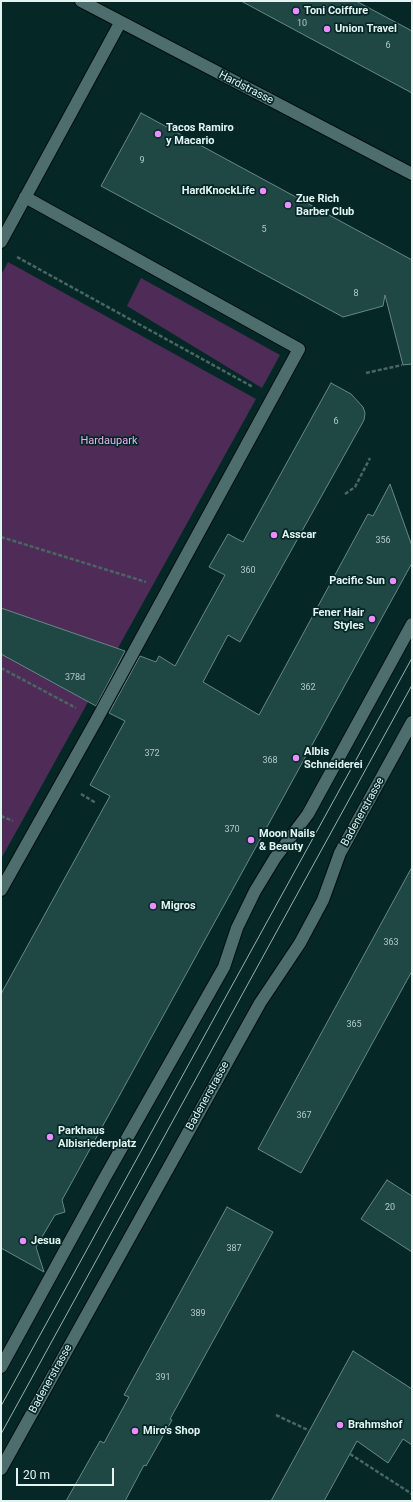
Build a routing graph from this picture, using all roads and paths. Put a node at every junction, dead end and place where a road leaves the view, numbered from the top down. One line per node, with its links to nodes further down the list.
1 (81, 1): 2 (street, Hardstrasse)
2 (120, 22): 3 (street, Hardstrasse); 4 (street)
3 (412, 174)
4 (25, 197): 5 (street); 9 (street)
5 (1, 242)
6 (15, 256): 9 (path)
7 (402, 365): 8 (path)
8 (366, 373)
9 (273, 398): 13 (street)
10 (370, 458): 11 (path)
11 (345, 494)
12 (1, 537): 13 (path)
13 (168, 589): 16 (street)
14 (412, 624): 19 (street)
15 (1, 668): 16 (path)
16 (96, 720): 18 (street)
17 (412, 722): 23 (street, Badenerstrasse)
18 (1, 890)
19 (1, 1366)
20 (276, 1414): 21 (path)
21 (310, 1431)
22 (350, 1454): 24 (path)
23 (1, 1469)
24 (412, 1494)

